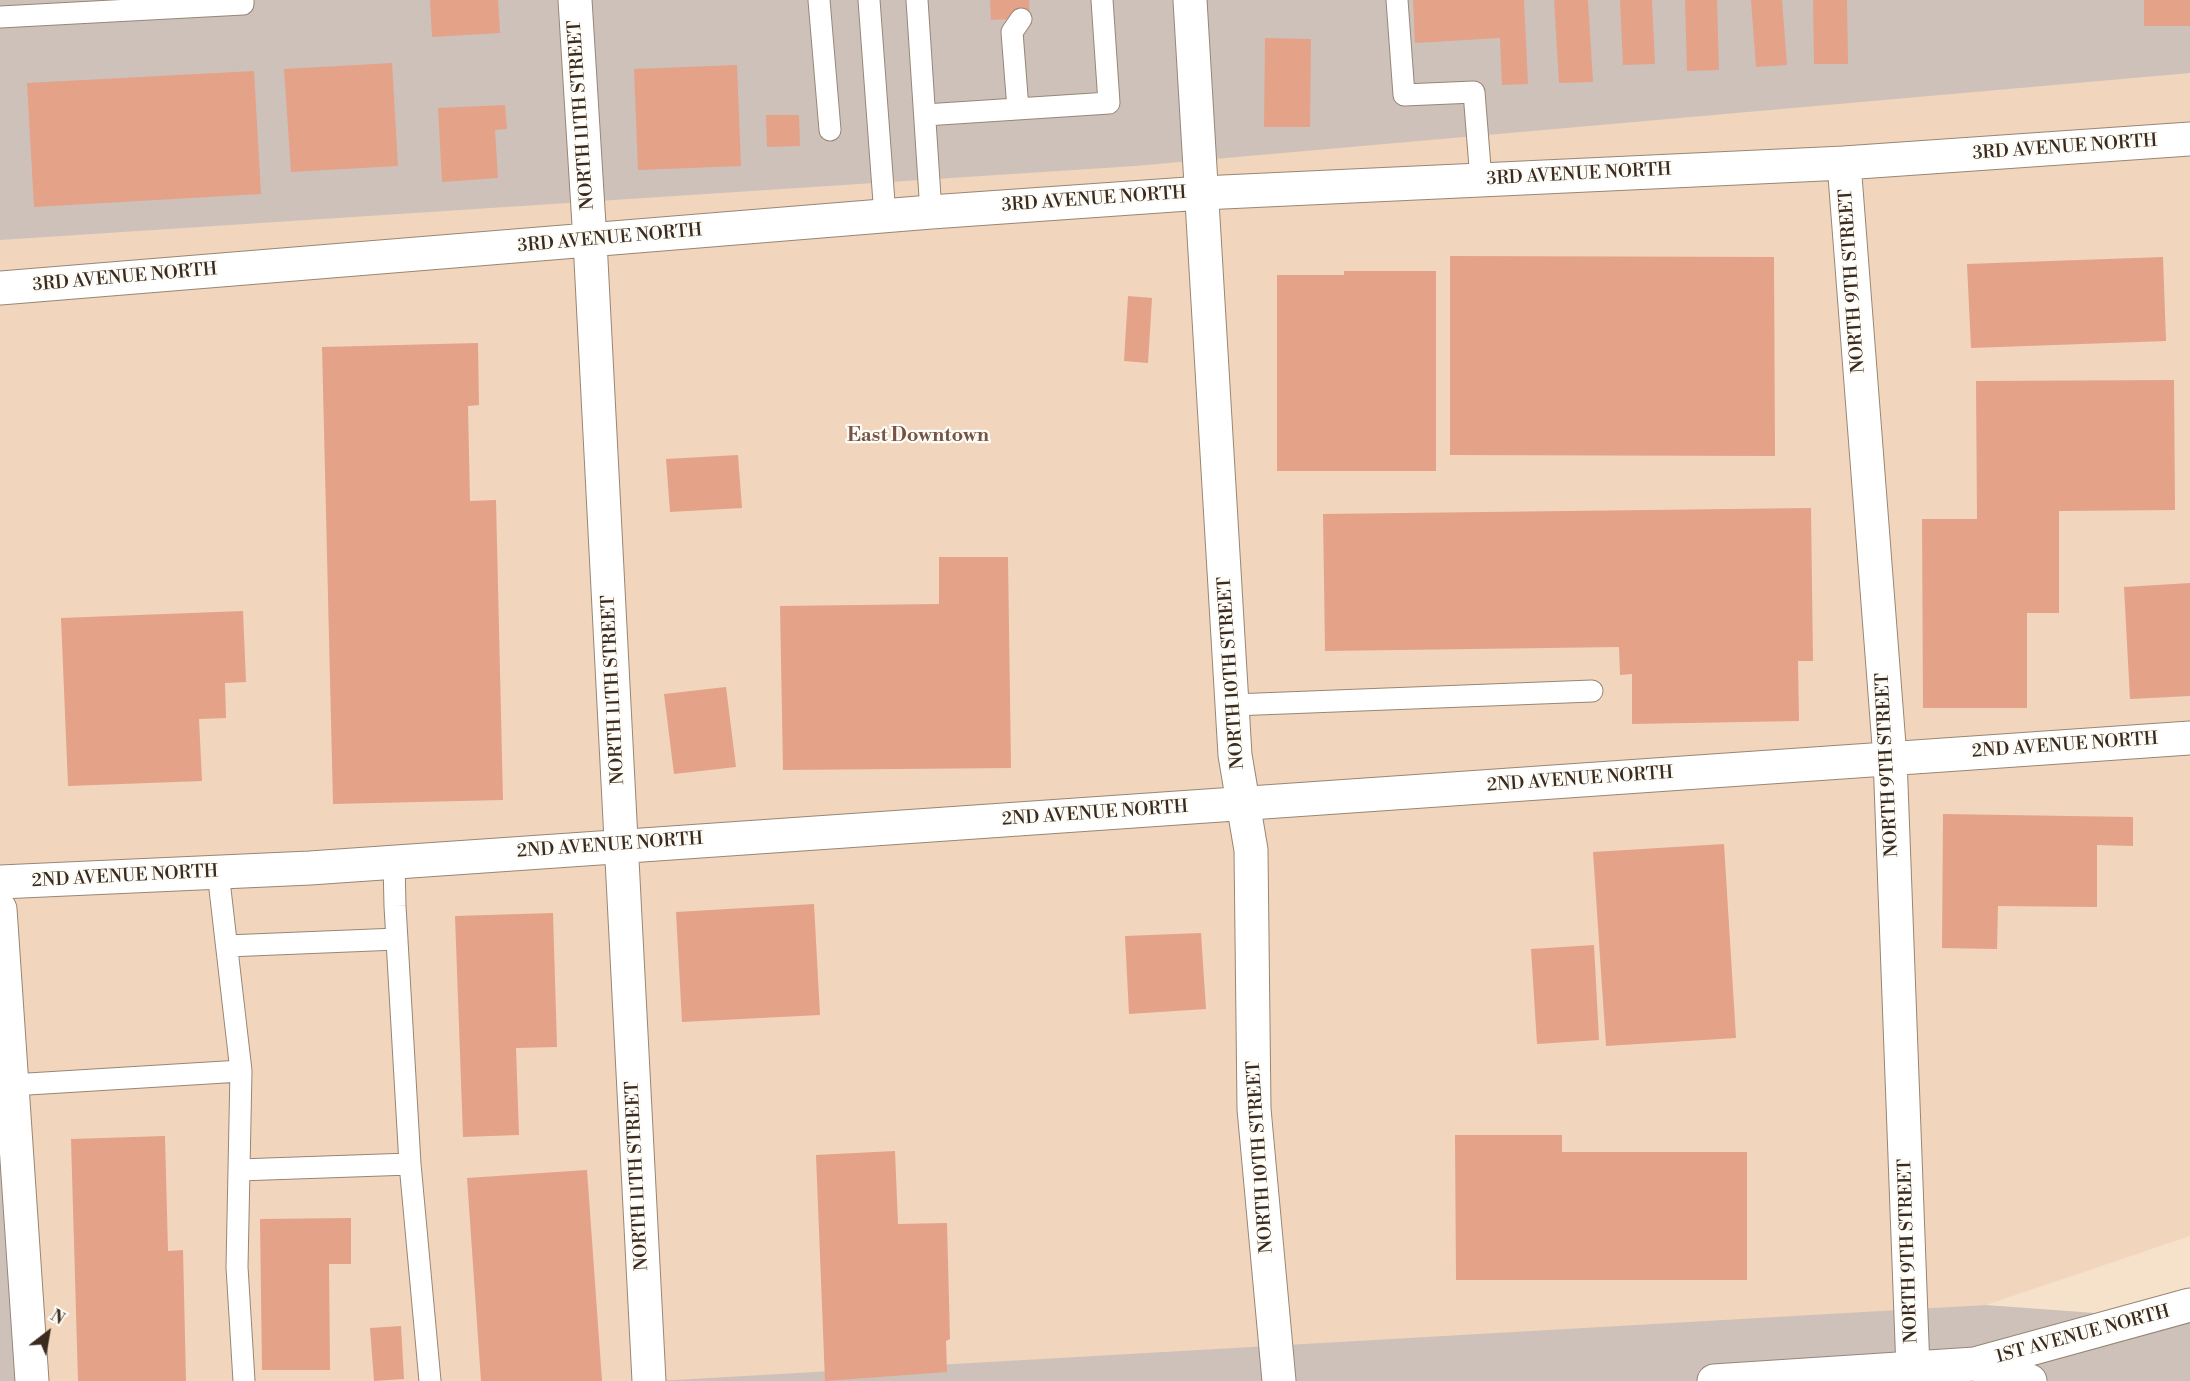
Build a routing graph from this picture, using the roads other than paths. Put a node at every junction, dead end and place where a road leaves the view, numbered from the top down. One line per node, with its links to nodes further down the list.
1 (243, 0): 9 (lane)
2 (575, 0): 20 (street, NORTH 11TH STREET)
3 (819, 0): 13 (lane)
4 (869, 0): 19 (lane)
5 (917, 0): 12 (lane)
6 (1102, 0): 11 (lane)
7 (1190, 0): 17 (street, NORTH 10TH STREET)
8 (1397, 0): 16 (lane)
9 (0, 17)
10 (1010, 23): 11 (lane)
11 (1018, 109): 12 (lane)
12 (925, 115): 18 (lane)
13 (830, 130)
14 (2190, 139): 15 (street, 3RD AVENUE NORTH)
15 (1844, 163): 16 (street, 3RD AVENUE NORTH); 25 (street, NORTH 9TH STREET)
16 (1481, 180): 17 (street, 3RD AVENUE NORTH)
17 (1202, 192): 18 (street, 3RD AVENUE NORTH); 23 (street, NORTH 10TH STREET)
18 (932, 212): 19 (street, 3RD AVENUE NORTH)
19 (885, 216): 20 (street, 3RD AVENUE NORTH)
20 (590, 241): 21 (street, 3RD AVENUE NORTH); 27 (street, NORTH 11TH STREET)
21 (0, 288)
22 (1592, 691): 23 (lane)
23 (1233, 705): 26 (street, NORTH 10TH STREET)
24 (2190, 738): 25 (street, 2ND AVENUE NORTH)
25 (1890, 758): 26 (street, 2ND AVENUE NORTH); 40 (street, NORTH 9TH STREET)
26 (1244, 804): 27 (street, 2ND AVENUE NORTH); 45 (street, NORTH 10TH STREET)
27 (621, 845): 28 (street, 2ND AVENUE NORTH); 44 (street, NORTH 11TH STREET)
28 (394, 862): 29 (street, 2ND AVENUE NORTH); 32 (lane)
29 (218, 873): 30 (street, 2ND AVENUE NORTH); 33 (lane)
30 (0, 882)
31 (0, 909): 35 (street)
32 (396, 939): 33 (lane); 36 (lane)
33 (227, 946): 34 (lane)
34 (241, 1071): 35 (lane); 37 (lane)
35 (12, 1085): 41 (street)
36 (410, 1164): 37 (lane); 43 (lane)
37 (239, 1170): 42 (lane)
38 (2190, 1305): 39 (street, 1ST AVENUE NORTH)
39 (1975, 1364): 40 (street, 1ST AVENUE NORTH); 47 (street, 1ST AVENUE NORTH)
40 (1914, 1369): 46 (street, 1ST AVENUE NORTH)
41 (32, 1381)
42 (244, 1381)
43 (430, 1381)
44 (648, 1381)
45 (1279, 1381)
46 (1714, 1381)
47 (2031, 1381)

